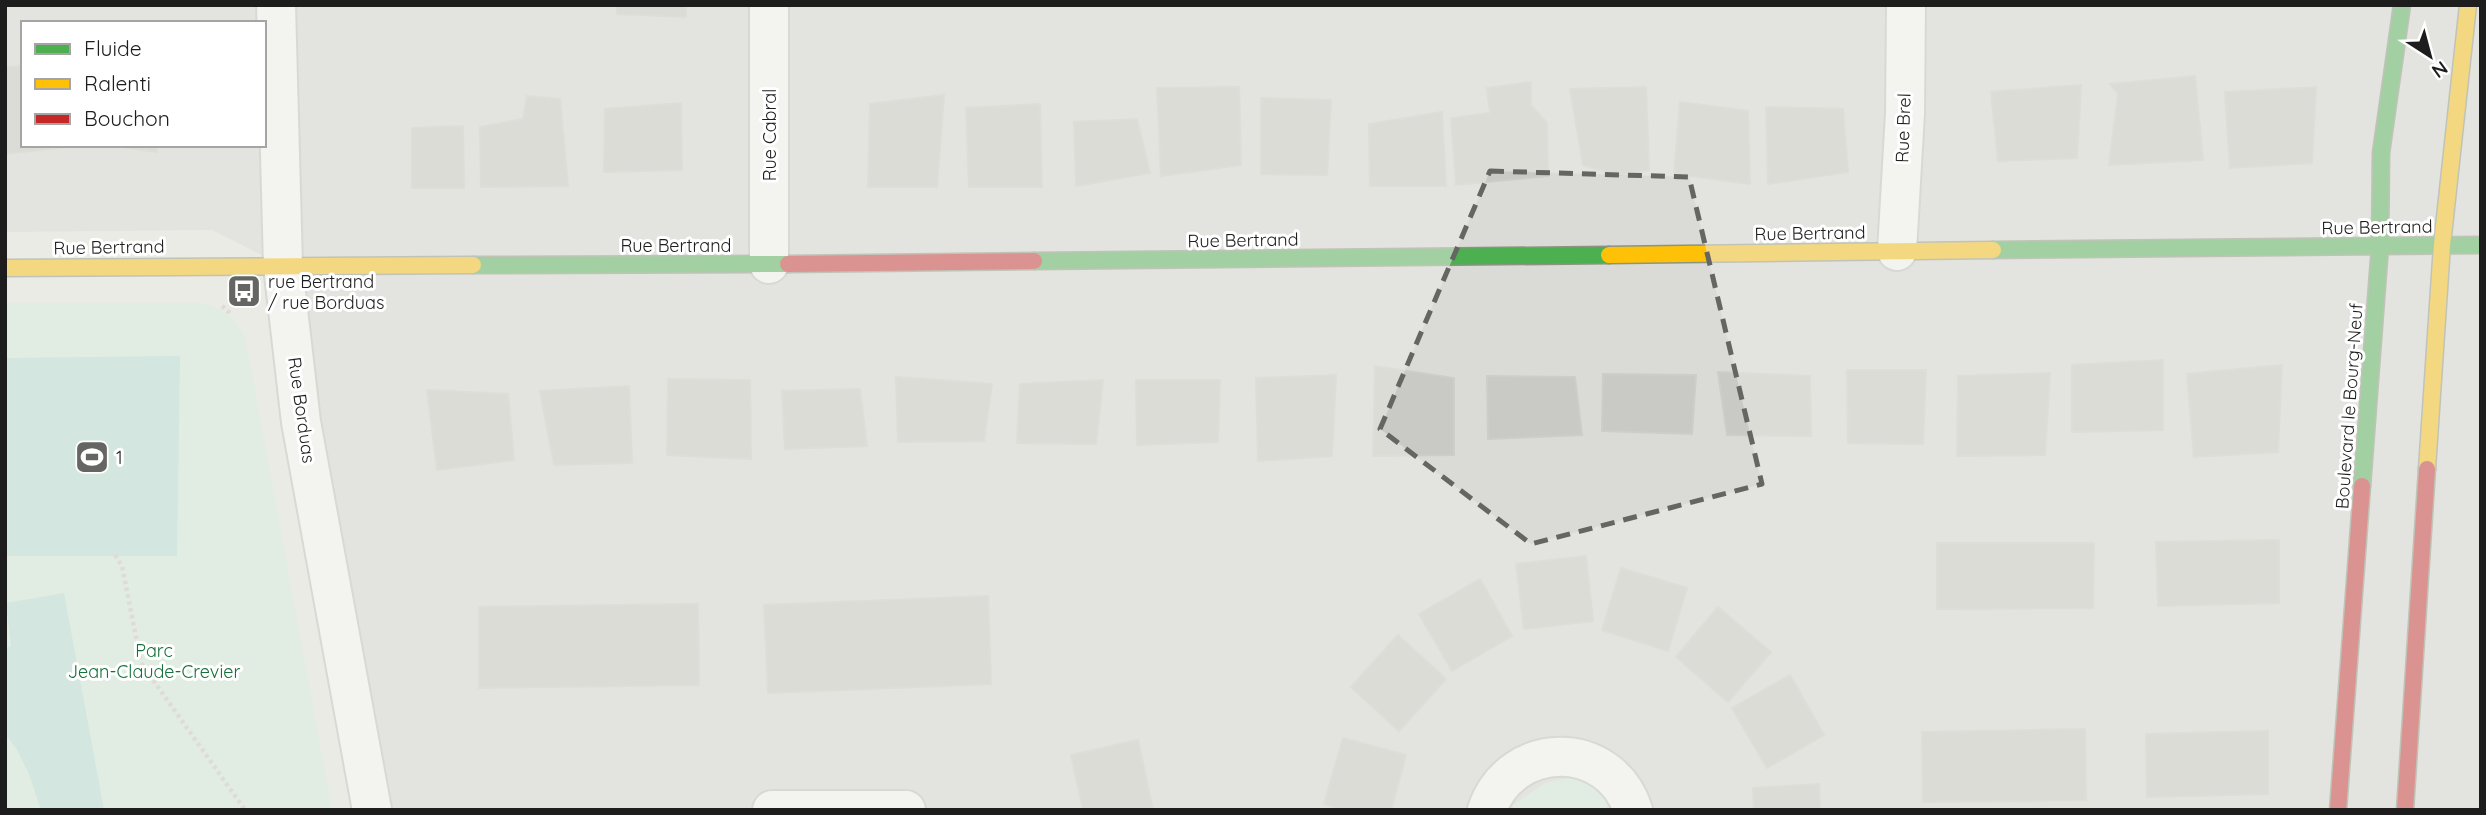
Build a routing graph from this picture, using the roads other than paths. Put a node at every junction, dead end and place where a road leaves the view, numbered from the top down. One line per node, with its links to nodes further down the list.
1 (276, 5): 11 (street, Rue Borduas)
2 (769, 5): 10 (street, Rue Cabral)
3 (1906, 5): 9 (street, Rue Brel)
4 (2402, 5): 8 (street, Boulevard le Bourg-Neuf)
5 (2468, 5): 6 (street)
6 (2442, 245): 7 (street, Rue Bertrand); 8 (street, Rue Bertrand); 19 (street)
7 (2481, 245)
8 (2380, 246): 9 (street, Rue Bertrand); 18 (street, Boulevard le Bourg-Neuf)
9 (1897, 251): 10 (street, Rue Bertrand)
10 (769, 264): 11 (street, Rue Bertrand)
11 (283, 266): 12 (street, Rue Bertrand); 13 (street, Rue Borduas)
12 (5, 268)
13 (372, 810)
14 (772, 810): 15 (street)
15 (906, 810)
16 (1487, 810): 17 (street)
17 (1633, 810)
18 (2338, 810)
19 (2405, 810)

